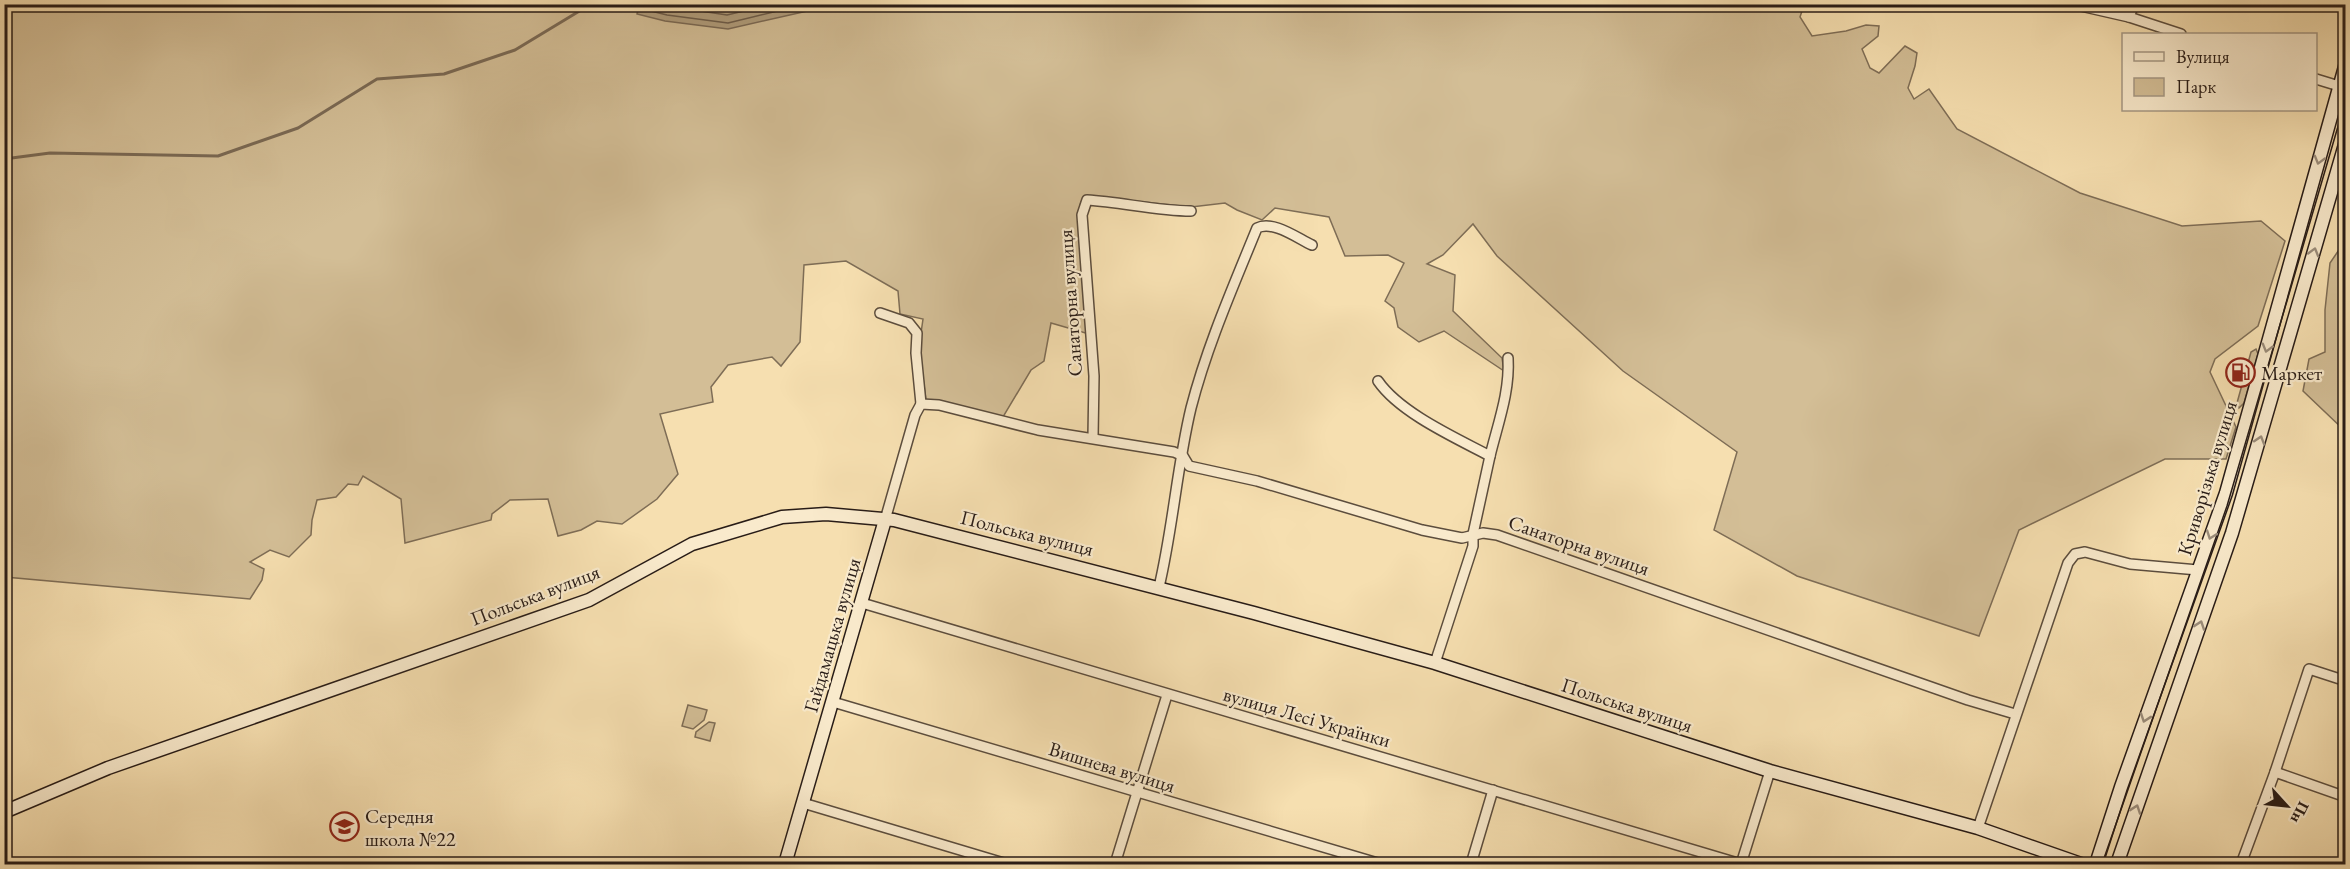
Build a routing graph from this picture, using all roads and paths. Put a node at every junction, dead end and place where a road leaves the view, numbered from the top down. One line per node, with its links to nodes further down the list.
1 (2072, 4): 3 (street)
2 (2134, 4): 3 (street)
3 (2129, 17): 4 (street)
4 (2178, 33)
5 (2346, 63): 7 (street, Криворізька вулиця)
6 (2317, 79): 7 (street)
7 (2339, 86): 20 (street, Криворізька вулиця, one-way to 20)
8 (2346, 141): 44 (street, Криворізька вулиця, one-way to 8)
9 (1191, 211): 15 (street, Санаторна вулиця)
10 (1312, 245): 16 (street)
11 (880, 313): 14 (street)
12 (1508, 358): 17 (street)
13 (1378, 381): 17 (street)
14 (921, 404): 15 (street, Санаторна вулиця); 18 (street, Гайдамацька вулиця)
15 (1093, 437): 16 (street, Санаторна вулиця)
16 (1183, 456): 19 (street, Санаторна вулиця); 21 (street)
17 (1490, 456): 19 (street)
18 (885, 520): 21 (street, Польська вулиця); 22 (street, Гайдамацька вулиця); 34 (street, Польська вулиця)
19 (1473, 534): 23 (street); 27 (street, Санаторна вулиця)
20 (2198, 570): 27 (street); 43 (street, Криворізька вулиця, one-way to 43)
21 (1159, 587): 23 (street, Польська вулиця)
22 (862, 603): 25 (street, вулиця Лесі Українки); 26 (street, Гайдамацька вулиця)
23 (1435, 663): 28 (street, Польська вулиця)
24 (2346, 681): 29 (street)
25 (1167, 695): 30 (street, вулиця Лесі Українки); 31 (street)
26 (833, 702): 31 (street, Вишнева вулиця); 33 (street, Гайдамацька вулиця)
27 (2015, 714): 35 (street)
28 (1770, 771): 35 (street, Польська вулиця); 41 (street)
29 (2275, 772): 32 (street); 45 (street)
30 (1493, 790): 40 (street); 41 (street, вулиця Лесі Українки)
31 (1136, 793): 38 (street); 39 (street, Вишнева вулиця)
32 (2346, 797)
33 (803, 803): 36 (street, Гайдамацька вулиця); 37 (street)
34 (4, 812)
35 (1978, 828): 42 (street, Польська вулиця)
36 (785, 864)
37 (1007, 864)
38 (1115, 864)
39 (1381, 864)
40 (1471, 864)
41 (1741, 864)
42 (2081, 864)
43 (2096, 864)
44 (2117, 864)
45 (2241, 864)

